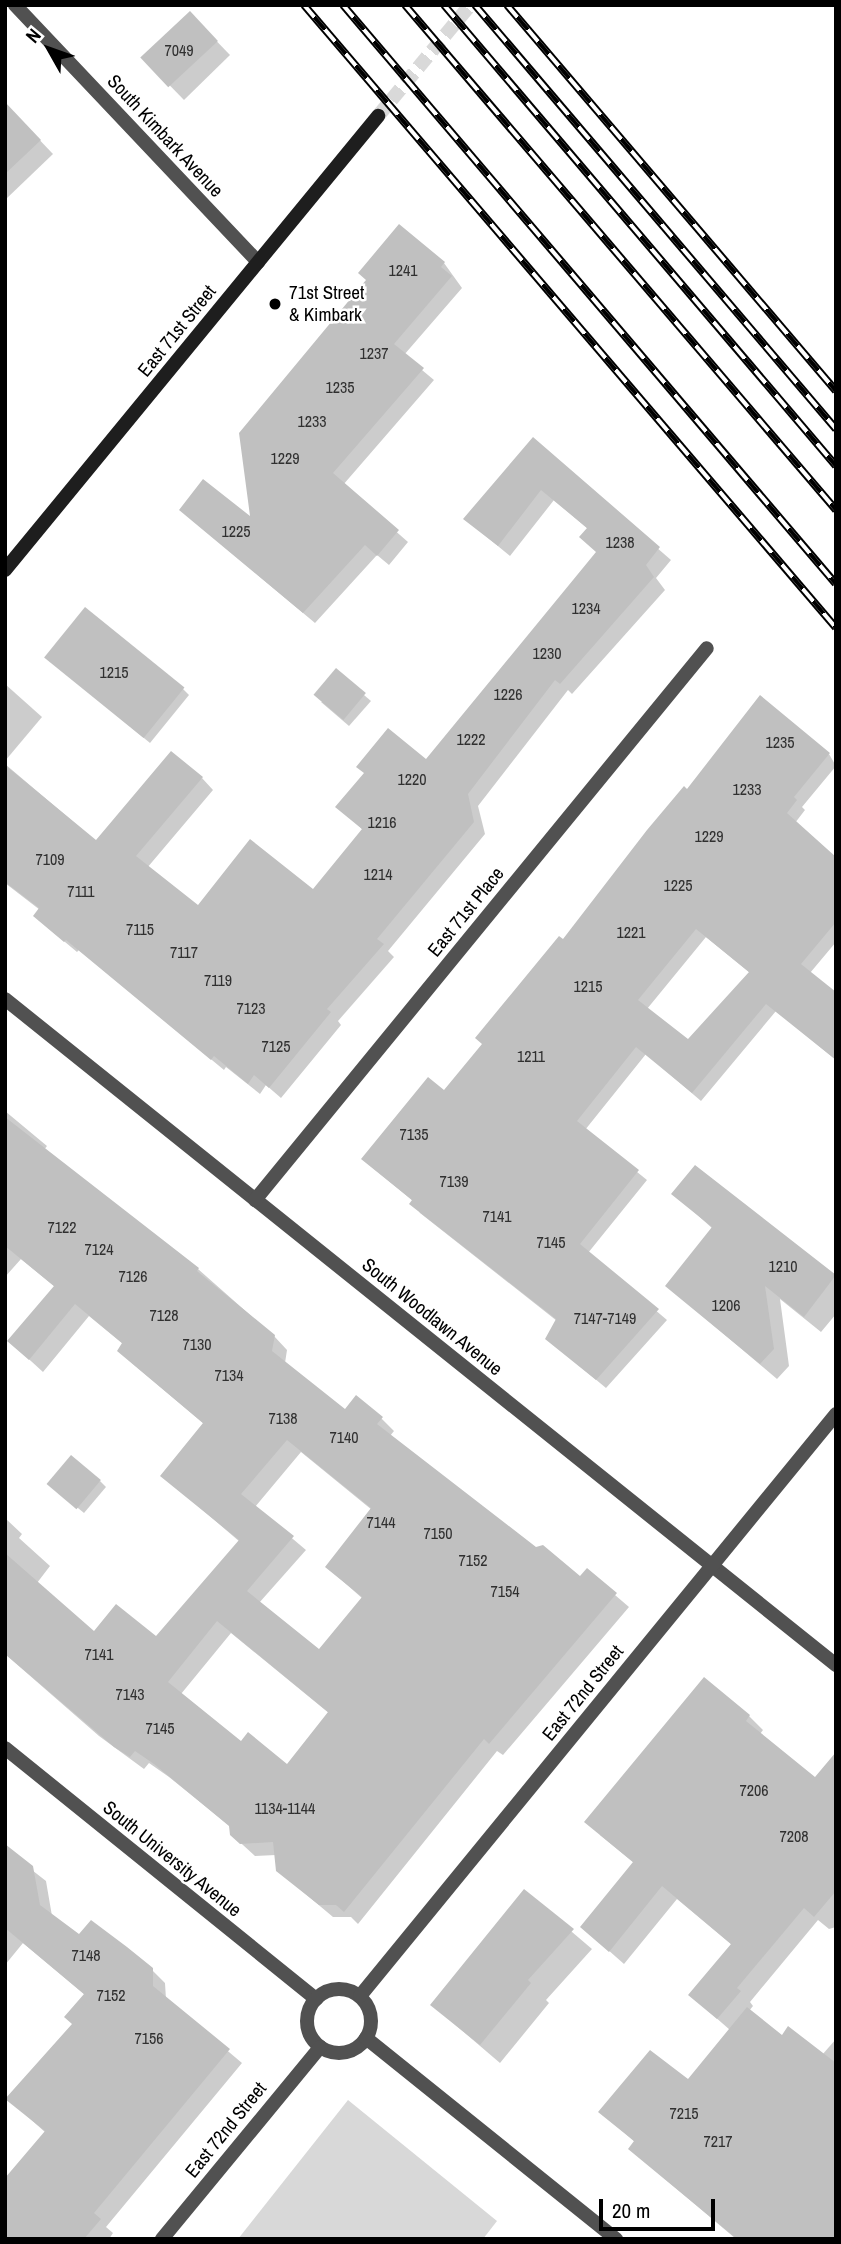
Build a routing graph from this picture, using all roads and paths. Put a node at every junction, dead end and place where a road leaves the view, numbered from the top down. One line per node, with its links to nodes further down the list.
1 (15, 5): 3 (street, South Kimbark Avenue)
2 (378, 116): 3 (main road, East 71st Street)
3 (258, 262): 4 (main road, East 71st Street)
4 (6, 568)
5 (708, 648): 7 (street, East 71st Place)
6 (5, 999): 7 (street, South Woodlawn Avenue)
7 (255, 1200): 9 (street, South Woodlawn Avenue)
8 (836, 1414): 9 (street, East 72nd Street)
9 (712, 1566): 10 (street, South Woodlawn Avenue); 12 (street, East 72nd Street)
10 (836, 1665)
11 (5, 1748): 13 (street, South University Avenue)
12 (360, 1996): 13 (street); 14 (street)
13 (316, 1999): 15 (street)
14 (366, 2038): 15 (street); 17 (street)
15 (320, 2047): 16 (street, East 72nd Street)
16 (162, 2239)
17 (615, 2239)

